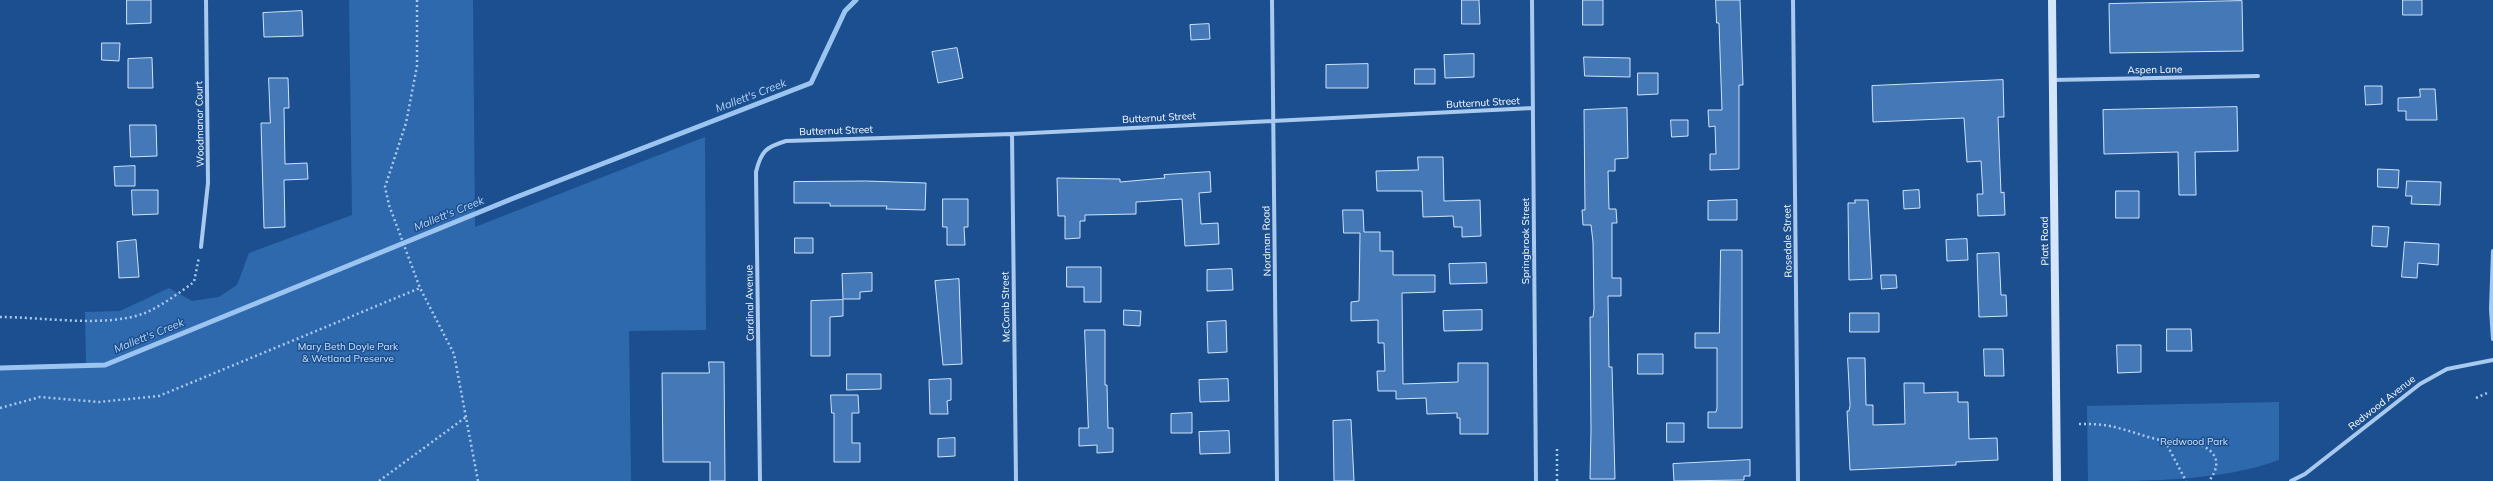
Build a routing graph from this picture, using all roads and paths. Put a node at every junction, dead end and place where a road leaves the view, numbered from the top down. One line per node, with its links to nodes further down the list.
1 (206, 0): 13 (street, Woodmanor Court)
2 (418, 0): 15 (path)
3 (1272, 0): 10 (street, Nordman Road)
4 (1532, 0): 9 (street, Springbrook Street)
5 (1793, 0): 33 (street, Rosedale Street)
6 (2052, 0): 8 (main road, Platt Road)
7 (2258, 76): 8 (street, Aspen Lane)
8 (2053, 80): 34 (main road, Platt Road)
9 (1533, 108): 10 (street, Butternut Street); 31 (street, Springbrook Street)
10 (1273, 121): 11 (street, Butternut Street); 30 (street, Nordman Road)
11 (1012, 134): 12 (street, Butternut Street); 29 (street, McComb Street)
12 (786, 141): 28 (street, Cardinal Avenue)
13 (201, 246): 16 (path)
14 (2493, 251): 17 (street)
15 (420, 288): 21 (path); 22 (path)
16 (0, 317)
17 (2493, 339)
18 (2493, 360): 37 (street, Redwood Avenue)
19 (2487, 393): 20 (path)
20 (2476, 398)
21 (0, 408)
22 (466, 417): 26 (path); 27 (path)
23 (2079, 424): 24 (path)
24 (2164, 441): 35 (path); 36 (path)
25 (1557, 449): 32 (path)
26 (378, 481)
27 (478, 481)
28 (760, 481)
29 (1016, 481)
30 (1277, 481)
31 (1536, 481)
32 (1557, 481)
33 (1798, 481)
34 (2057, 481)
35 (2186, 481)
36 (2209, 481)
37 (2291, 481)

